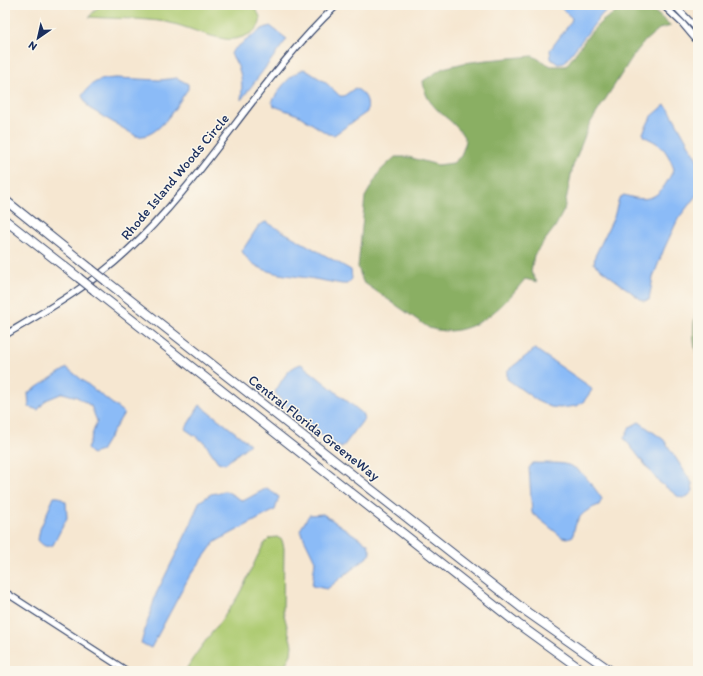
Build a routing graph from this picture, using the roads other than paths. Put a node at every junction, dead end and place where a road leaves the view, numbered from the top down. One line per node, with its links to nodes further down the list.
1 (336, 5): 8 (street, Rhode Island Woods Circle)
2 (663, 5): 5 (street)
3 (674, 5): 4 (street)
4 (698, 30)
5 (698, 42)
6 (5, 200): 12 (highway, Central Florida GreeneWay, bridge)
7 (5, 220): 11 (highway, Central Florida GreeneWay, bridge)
8 (5, 336)
9 (5, 592): 10 (street)
10 (127, 671)
11 (584, 671)
12 (612, 671)

